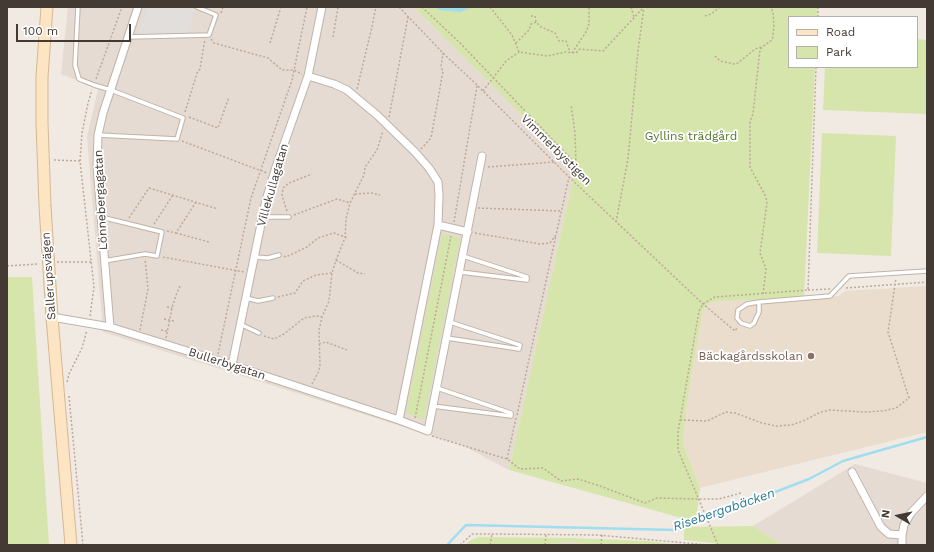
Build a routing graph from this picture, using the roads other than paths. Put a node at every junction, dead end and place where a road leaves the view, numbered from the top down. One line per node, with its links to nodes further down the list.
1 (47, 7): 26 (main road, Sallerupsvägen)
2 (78, 7): 9 (lane)
3 (138, 7): 7 (street, Lönnebergagatan)
4 (197, 7): 6 (lane)
5 (322, 7): 8 (street, Villekullagatan)
6 (208, 9): 7 (lane)
7 (129, 38): 9 (street, Lönnebergagatan)
8 (308, 76): 13 (street, Villekullagatan); 15 (street)
9 (111, 90): 10 (street, Lönnebergagatan); 10 (lane)
10 (98, 135): 12 (street, Lönnebergagatan)
11 (482, 156): 16 (street, Bullerbygatan)
12 (101, 217): 20 (street, Lönnebergagatan); 20 (lane)
13 (263, 217): 14 (lane); 19 (street, Villekullagatan)
14 (289, 217)
15 (438, 225): 16 (street); 35 (street)
16 (468, 232): 18 (street, Bullerbygatan)
17 (279, 255): 19 (lane)
18 (463, 256): 22 (street, Bullerbygatan); 22 (lane)
19 (254, 257): 23 (street, Villekullagatan)
20 (104, 261): 29 (street, Lönnebergagatan)
21 (927, 271): 25 (lane)
22 (460, 272): 27 (street, Bullerbygatan)
23 (246, 298): 24 (lane); 28 (street, Villekullagatan)
24 (273, 298)
25 (759, 302): 25 (lane)
26 (52, 316): 29 (street, Bullerbygatan); 39 (main road, Sallerupsvägen)
27 (450, 322): 31 (street, Bullerbygatan); 31 (lane)
28 (240, 324): 30 (lane); 32 (street, Villekullagatan)
29 (110, 327): 32 (street, Bullerbygatan)
30 (259, 333)
31 (447, 338): 33 (street, Bullerbygatan)
32 (232, 365): 35 (street, Bullerbygatan)
33 (437, 388): 34 (street, Bullerbygatan); 34 (lane)
34 (433, 406): 35 (street, Bullerbygatan)
35 (399, 420)
36 (852, 472): 38 (street)
37 (927, 496): 38 (street)
38 (902, 535): 40 (street)
39 (71, 545)
40 (902, 545)

